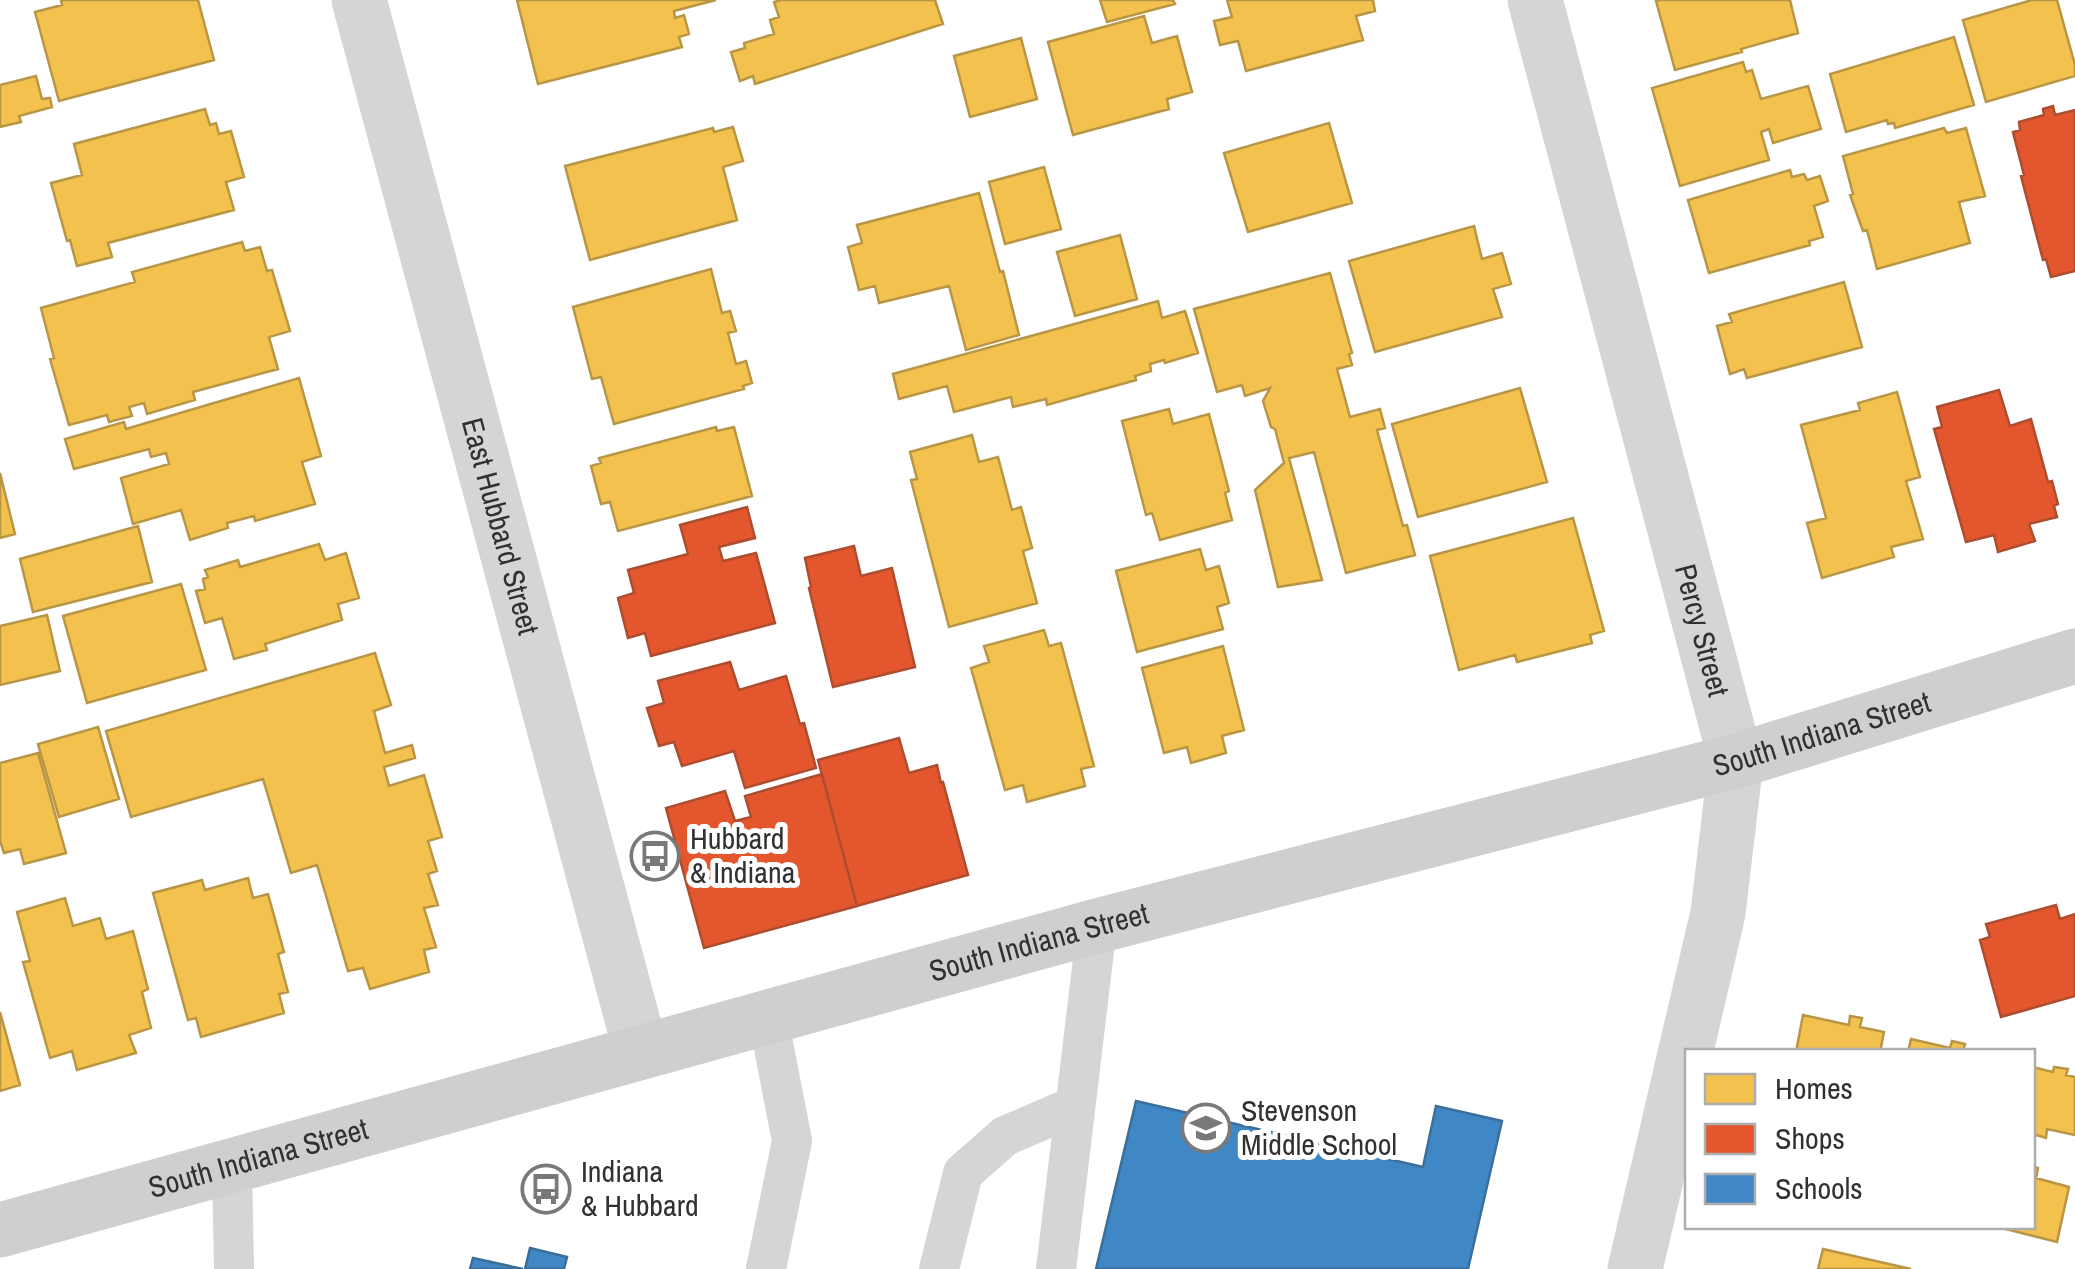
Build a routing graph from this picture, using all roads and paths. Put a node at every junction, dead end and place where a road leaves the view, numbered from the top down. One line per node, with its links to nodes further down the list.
1 (359, 0): 8 (street, East Hubbard Street)
2 (1536, 0): 4 (street, Percy Street)
3 (2075, 656): 4 (main road, South Indiana Street)
4 (1736, 761): 5 (main road, South Indiana Street); 7 (street, Percy Street)
5 (1098, 926): 6 (main road, South Indiana Street); 10 (lane)
6 (768, 1017): 8 (main road, South Indiana Street); 14 (lane)
7 (1686, 1049)
8 (642, 1052): 11 (main road, South Indiana Street)
9 (1685, 1055): 17 (street, Percy Street)
10 (1076, 1106): 15 (lane); 16 (lane)
11 (232, 1165): 12 (main road, South Indiana Street); 13 (lane)
12 (0, 1230)
13 (234, 1269)
14 (766, 1269)
15 (939, 1269)
16 (1056, 1269)
17 (1635, 1269)

